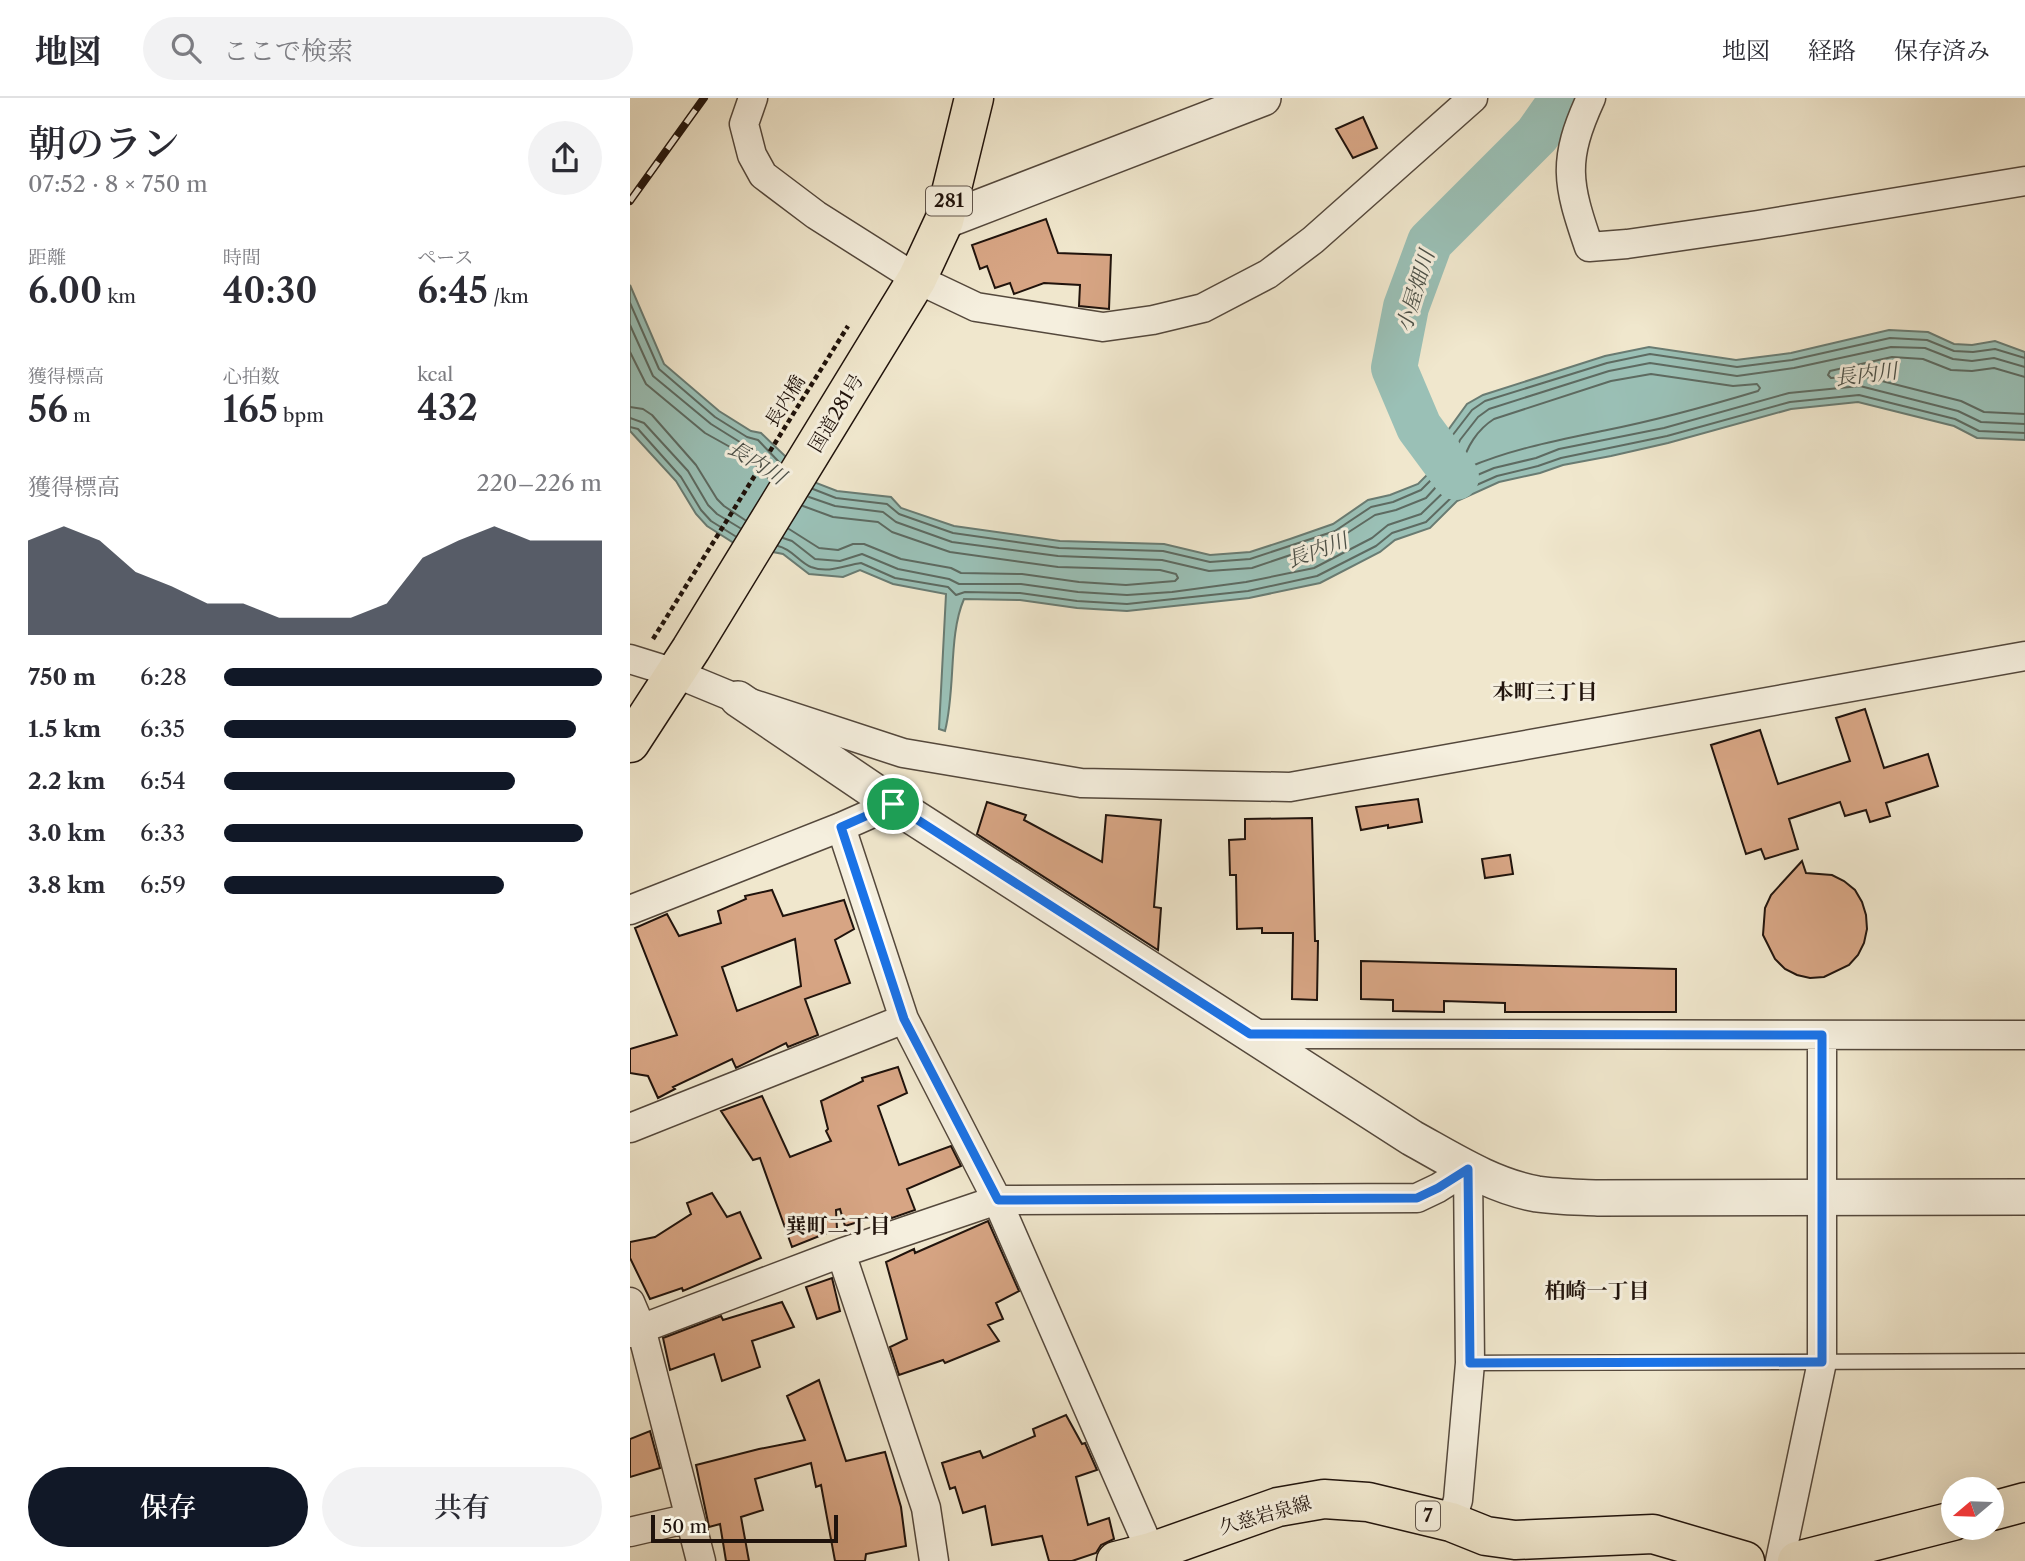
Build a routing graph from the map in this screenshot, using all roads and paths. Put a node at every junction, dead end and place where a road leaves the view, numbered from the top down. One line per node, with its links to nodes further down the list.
1 (753, 98): 9 (street)
2 (974, 98): 8 (main road, 国道281号 / 281)
3 (1263, 98): 6 (street)
4 (1473, 98): 9 (street)
5 (1591, 98): 7 (street)
6 (1203, 111): 8 (street)
7 (2025, 181)
8 (944, 221): 9 (main road, 国道281号 / 281)
9 (912, 288): 13 (main road, 国道281号 / 281)
10 (852, 320): 12 (path, 長内橋)
11 (2025, 656): 14 (street)
12 (634, 661): 13 (street)
13 (683, 661): 14 (street); 15 (main road, 国道281号 / 281)
14 (738, 699): 16 (street)
15 (630, 743)
16 (893, 804): 17 (street); 20 (street)
17 (841, 827): 18 (street); 19 (street)
18 (630, 910)
19 (904, 1019): 23 (street); 27 (street)
20 (1250, 1034): 21 (street); 24 (street)
21 (1822, 1035): 22 (street); 25 (street)
22 (2025, 1035)
23 (630, 1128)
24 (1468, 1169): 25 (street); 27 (street); 33 (street)
25 (1821, 1197): 26 (street); 32 (street)
26 (2025, 1197)
27 (998, 1200): 28 (street); 40 (street)
28 (841, 1253): 30 (street); 42 (street)
29 (630, 1302): 30 (street)
30 (635, 1330): 36 (street)
31 (2025, 1361): 32 (lane)
32 (1822, 1362): 33 (lane); 44 (street)
33 (1470, 1363): 37 (street)
34 (2025, 1502): 35 (main road)
35 (2004, 1508)
36 (690, 1518): 39 (street); 41 (street)
37 (1451, 1522): 40 (main road, 久慈岩泉線 / 7); 43 (main road, 久慈岩泉線 / 7)
38 (1941, 1524): 45 (main road)
39 (630, 1532)
40 (1134, 1556)
41 (701, 1561)
42 (934, 1561)
43 (1745, 1561)
44 (1780, 1561)
45 (1797, 1561)

